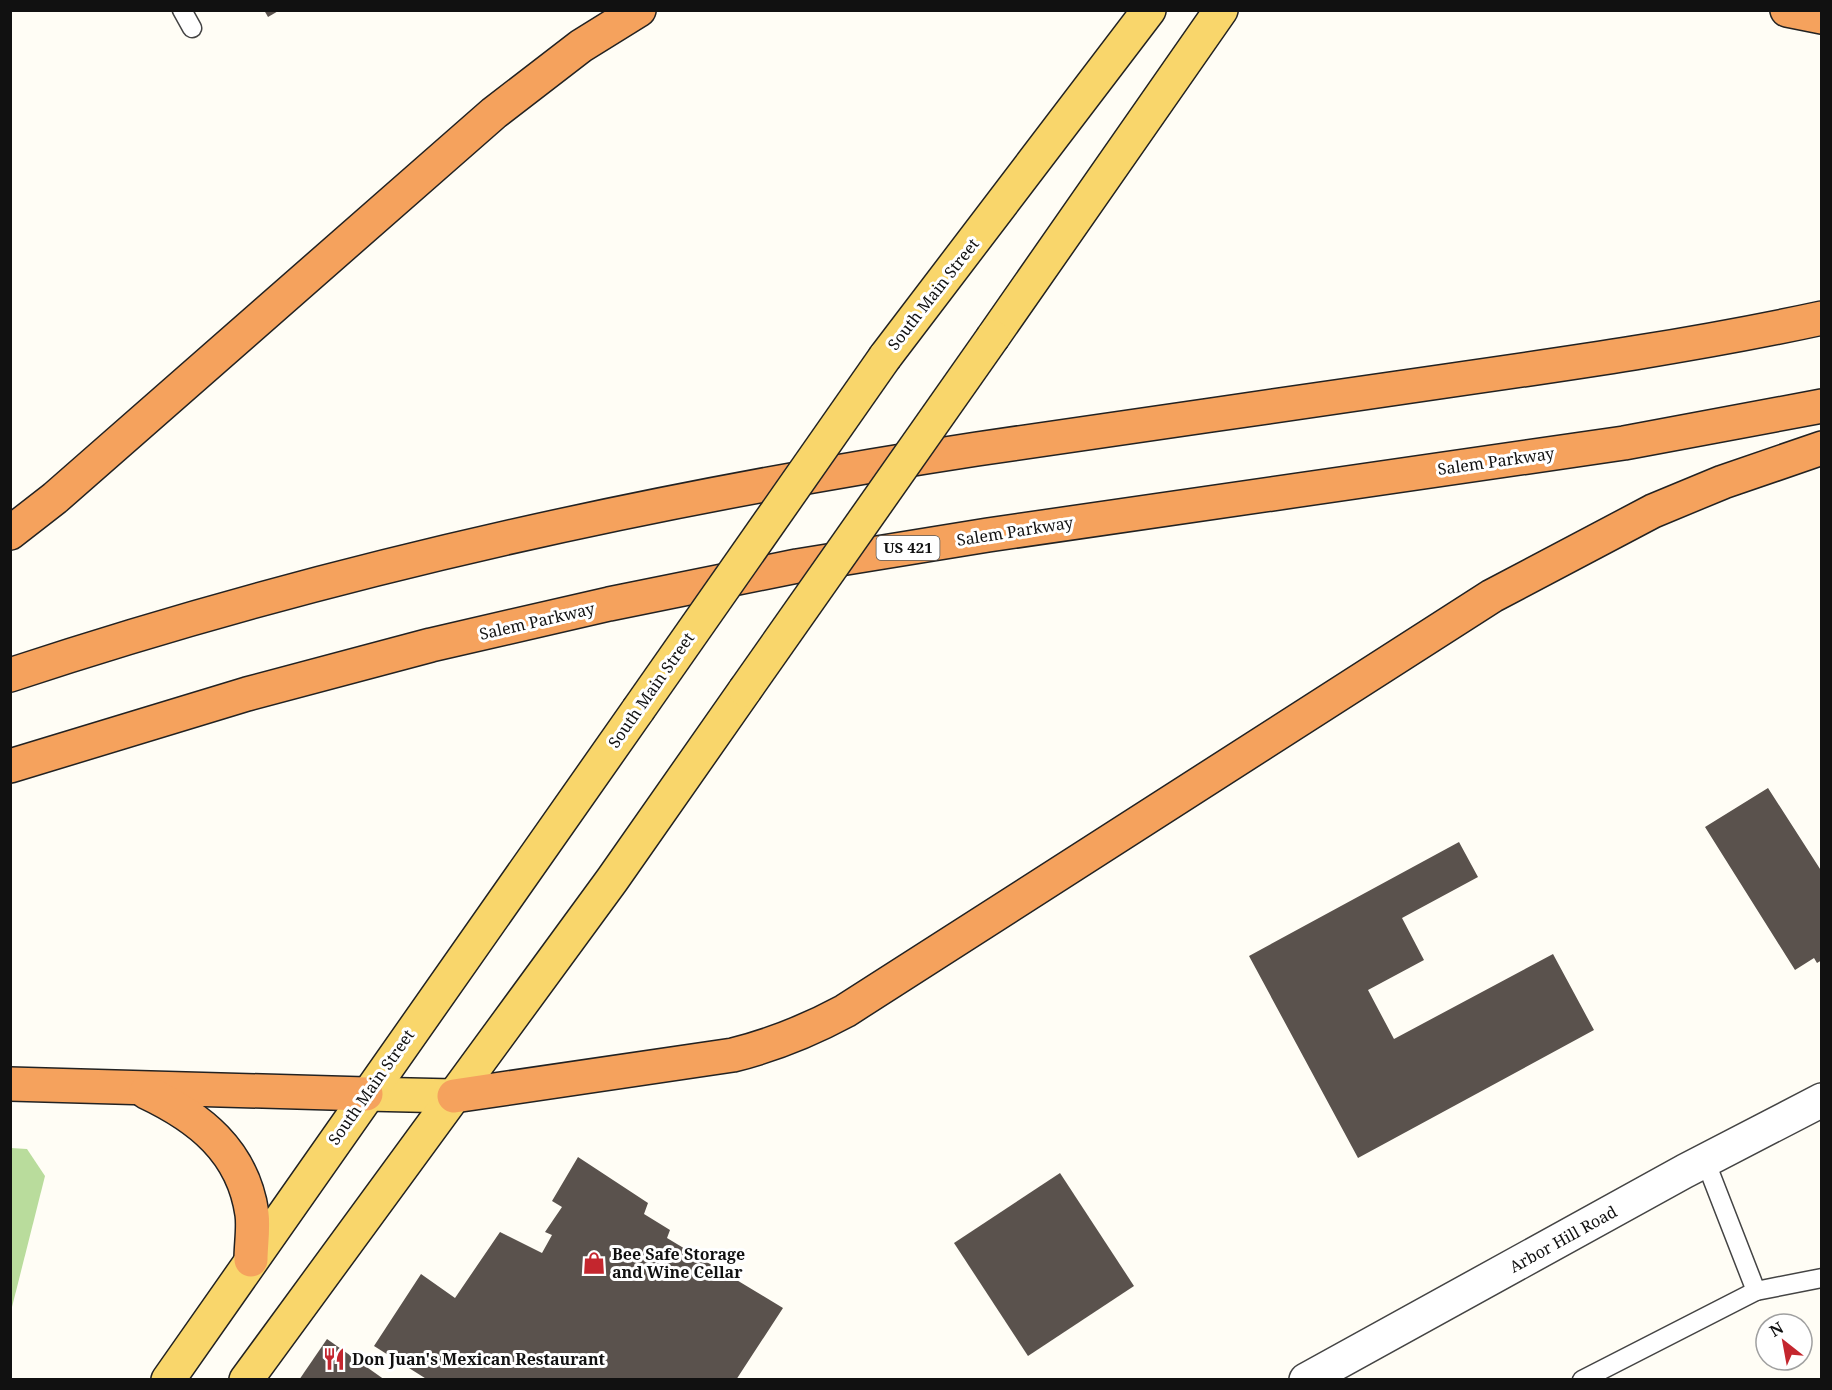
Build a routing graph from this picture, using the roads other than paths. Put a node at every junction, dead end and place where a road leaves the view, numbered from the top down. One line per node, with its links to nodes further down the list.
1 (182, 10): 7 (lane)
2 (639, 10): 11 (highway)
3 (1149, 10): 16 (main road, South Main Street, bridge)
4 (1221, 10): 17 (main road, bridge)
5 (1787, 10): 6 (highway)
6 (1821, 17)
7 (192, 28)
8 (1821, 318): 12 (highway)
9 (1821, 406): 13 (highway, Salem Parkway / US 421)
10 (1821, 448): 17 (highway)
11 (10, 533)
12 (10, 675)
13 (10, 766)
14 (10, 1084): 15 (highway)
15 (136, 1088): 16 (highway); 20 (highway)
16 (366, 1094): 17 (main road); 20 (main road, South Main Street)
17 (454, 1096): 24 (main road)
18 (1821, 1100): 19 (street, Arbor Hill Road)
19 (1705, 1160): 22 (lane); 25 (street, Arbor Hill Road)
20 (251, 1260): 23 (main road, South Main Street)
21 (1821, 1278): 22 (lane)
22 (1756, 1291): 26 (lane)
23 (168, 1380)
24 (246, 1380)
25 (1306, 1380)
26 (1582, 1380)

